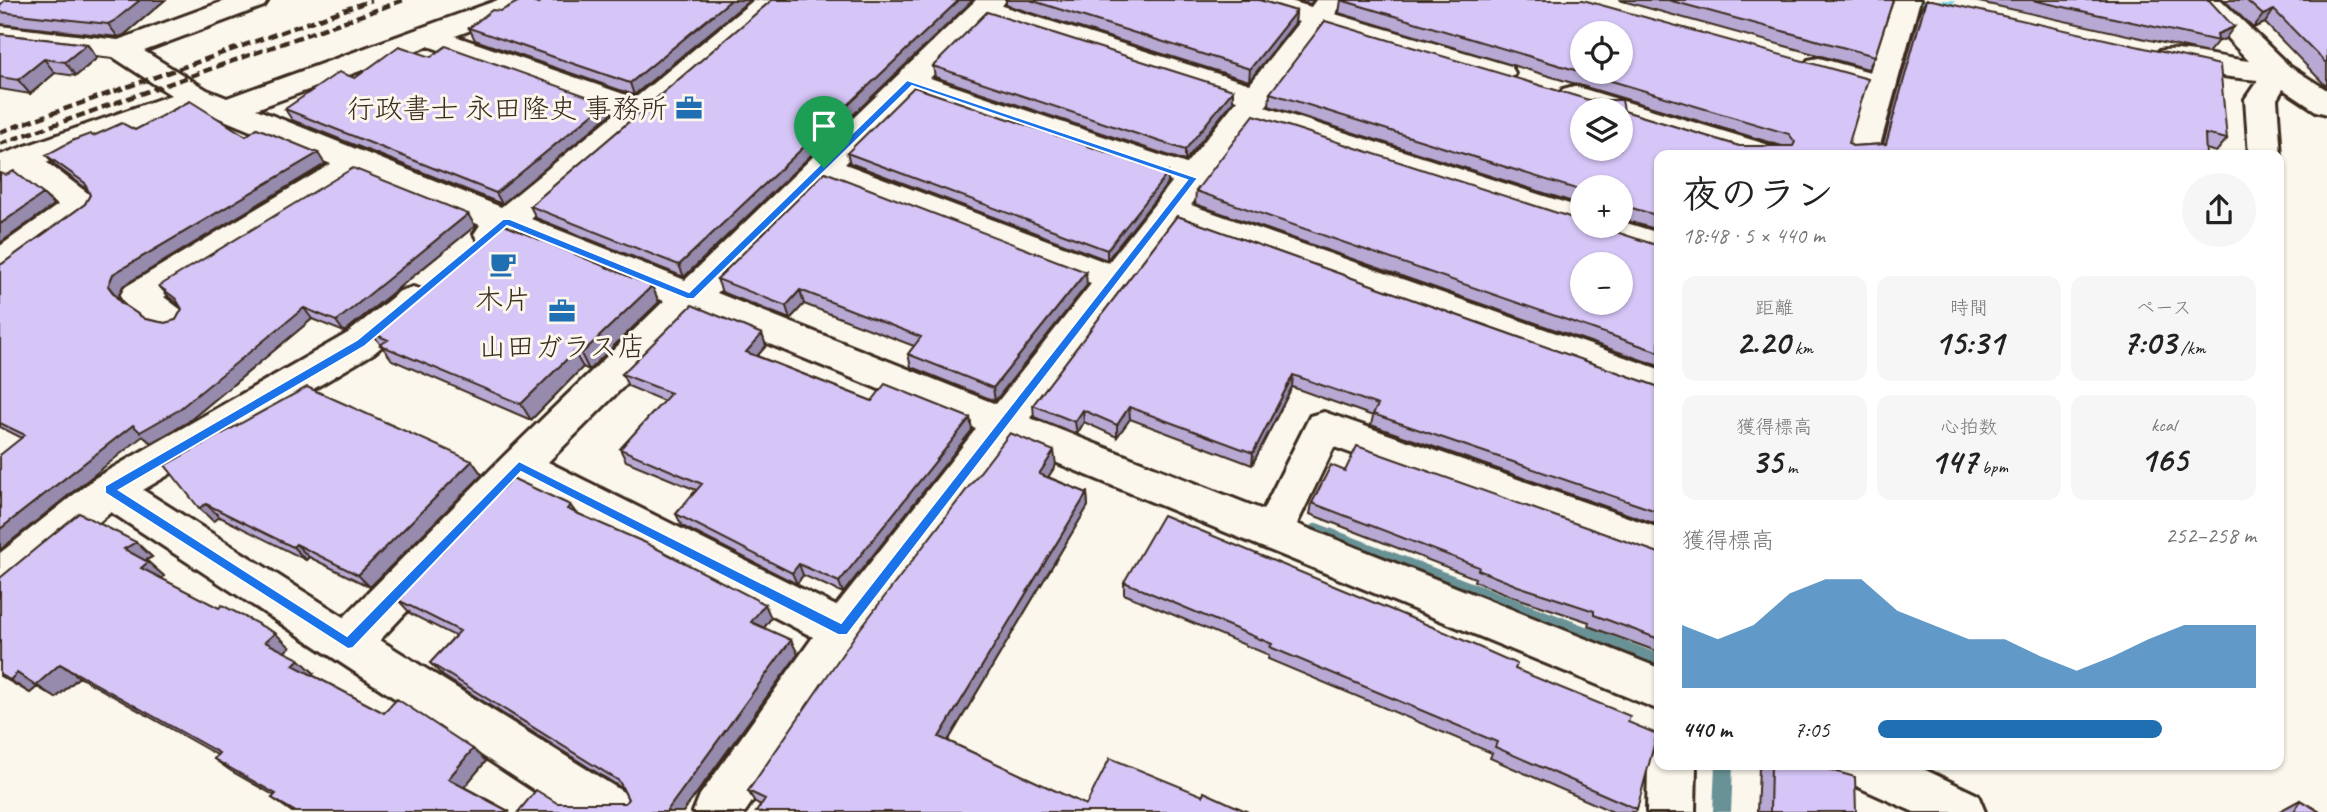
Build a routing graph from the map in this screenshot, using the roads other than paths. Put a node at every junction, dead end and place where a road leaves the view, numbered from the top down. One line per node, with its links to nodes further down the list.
1 (254, 0): 11 (street)
2 (525, 0): 10 (street)
3 (772, 0): 20 (street)
4 (1257, 0): 8 (street)
5 (2204, 0): 14 (street)
6 (1919, 1): 16 (street)
7 (988, 4): 15 (street); 18 (street)
8 (1324, 9): 18 (street); 21 (street)
9 (0, 35): 11 (street)
10 (428, 36): 17 (street); 20 (street)
11 (121, 49): 17 (street)
12 (2149, 52): 14 (street)
13 (1790, 59): 16 (street)
14 (2278, 73): 19 (street); 23 (street)
15 (910, 82): 26 (street); 27 (street)
16 (1883, 85): 22 (street)
17 (212, 103): 24 (street); 25 (street)
18 (1252, 104): 27 (street); 29 (street)
19 (2327, 104)
20 (641, 111): 30 (street)
21 (1751, 150)
22 (1863, 150)
23 (2264, 150)
24 (358, 162): 30 (street); 36 (street)
25 (10, 164): 33 (street)
26 (824, 168): 34 (street); 35 (street)
27 (1193, 178): 28 (street)
28 (1170, 210): 34 (street); 37 (street)
29 (1570, 216)
30 (506, 221): 35 (street); 40 (street)
31 (1633, 237): 32 (street)
32 (1654, 244)
33 (0, 264)
34 (1116, 280): 38 (street)
35 (691, 297): 38 (street); 39 (street)
36 (171, 321)
37 (1654, 382)
38 (1004, 425): 41 (street); 44 (street)
39 (519, 466): 44 (street); 45 (street)
40 (109, 490): 43 (street); 45 (street)
41 (1272, 533): 42 (street); 46 (street)
42 (1654, 544)
43 (0, 578)
44 (843, 631): 50 (street)
45 (348, 643): 49 (street)
46 (1654, 687)
47 (1672, 770): 51 (street)
48 (1873, 770): 52 (street)
49 (611, 812)
50 (717, 812)
51 (1671, 812)
52 (1961, 812)

